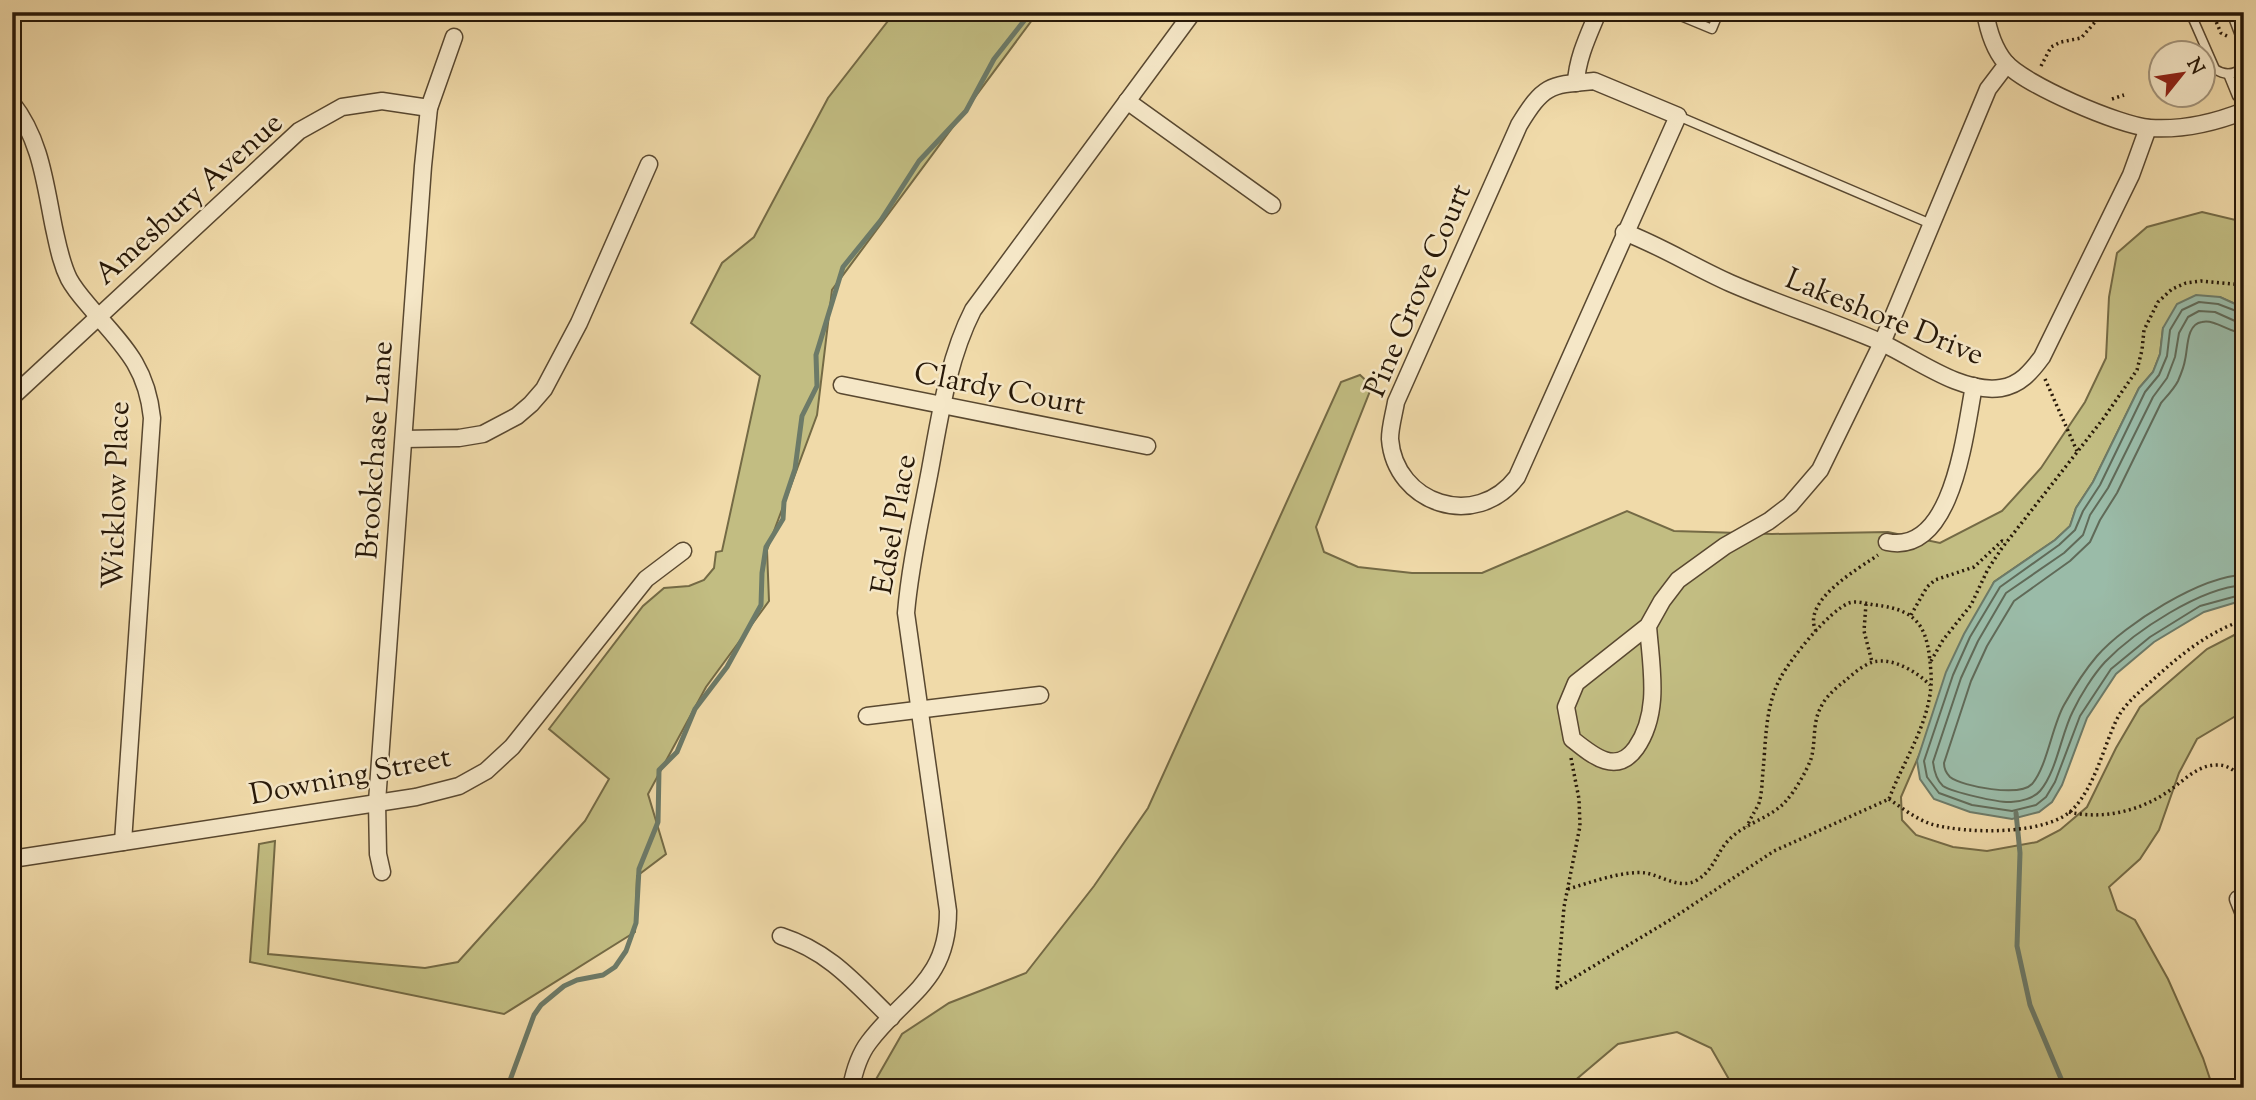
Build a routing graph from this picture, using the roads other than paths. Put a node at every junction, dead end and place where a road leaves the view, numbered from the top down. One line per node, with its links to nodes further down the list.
1 (1192, 12): 14 (street, Edsel Place)
2 (1598, 12): 13 (street)
3 (1671, 12): 4 (lane)
4 (1719, 12)
5 (1985, 12): 10 (street)
6 (2190, 12): 12 (lane)
7 (2231, 12): 9 (lane)
8 (454, 37): 17 (street, Brookchase Lane)
9 (2244, 46)
10 (2007, 64): 20 (street); 23 (street)
11 (2244, 65): 12 (lane)
12 (2228, 74): 15 (lane)
13 (1576, 83): 19 (street, Pine Grove Court); 24 (street, Pine Grove Court)
14 (1127, 101): 22 (street); 30 (street, Edsel Place)
15 (2244, 102)
16 (12, 103): 25 (street, Wicklow Place)
17 (429, 108): 25 (street, Amesbury Avenue); 31 (street, Brookchase Lane)
18 (2244, 111): 20 (street)
19 (1678, 116): 23 (lane); 24 (street, Pine Grove Court)
20 (2148, 128): 28 (street, Lakeshore Drive)
21 (649, 163): 31 (street)
22 (1272, 205)
23 (1931, 224): 26 (street)
24 (1624, 232): 26 (street, Lakeshore Drive)
25 (99, 317): 29 (street, Amesbury Avenue); 40 (street, Wicklow Place)
26 (1882, 343): 28 (street, Lakeshore Drive); 35 (street)
27 (842, 385): 30 (street, Clardy Court)
28 (1974, 386): 33 (street)
29 (12, 397)
30 (943, 405): 32 (street, Clardy Court); 37 (street, Edsel Place)
31 (404, 439): 39 (street, Brookchase Lane)
32 (1147, 446)
33 (1887, 542)
34 (683, 551): 39 (street, Downing Street)
35 (1648, 626): 35 (street)
36 (1040, 695): 37 (street)
37 (920, 710): 38 (street); 44 (street, Edsel Place)
38 (867, 716)
39 (377, 802): 40 (street, Downing Street); 42 (street, Brookchase Lane)
40 (123, 842): 41 (street, Downing Street)
41 (12, 859)
42 (382, 872)
43 (781, 936): 44 (street)
44 (891, 1018): 45 (street, Edsel Place)
45 (851, 1088)

